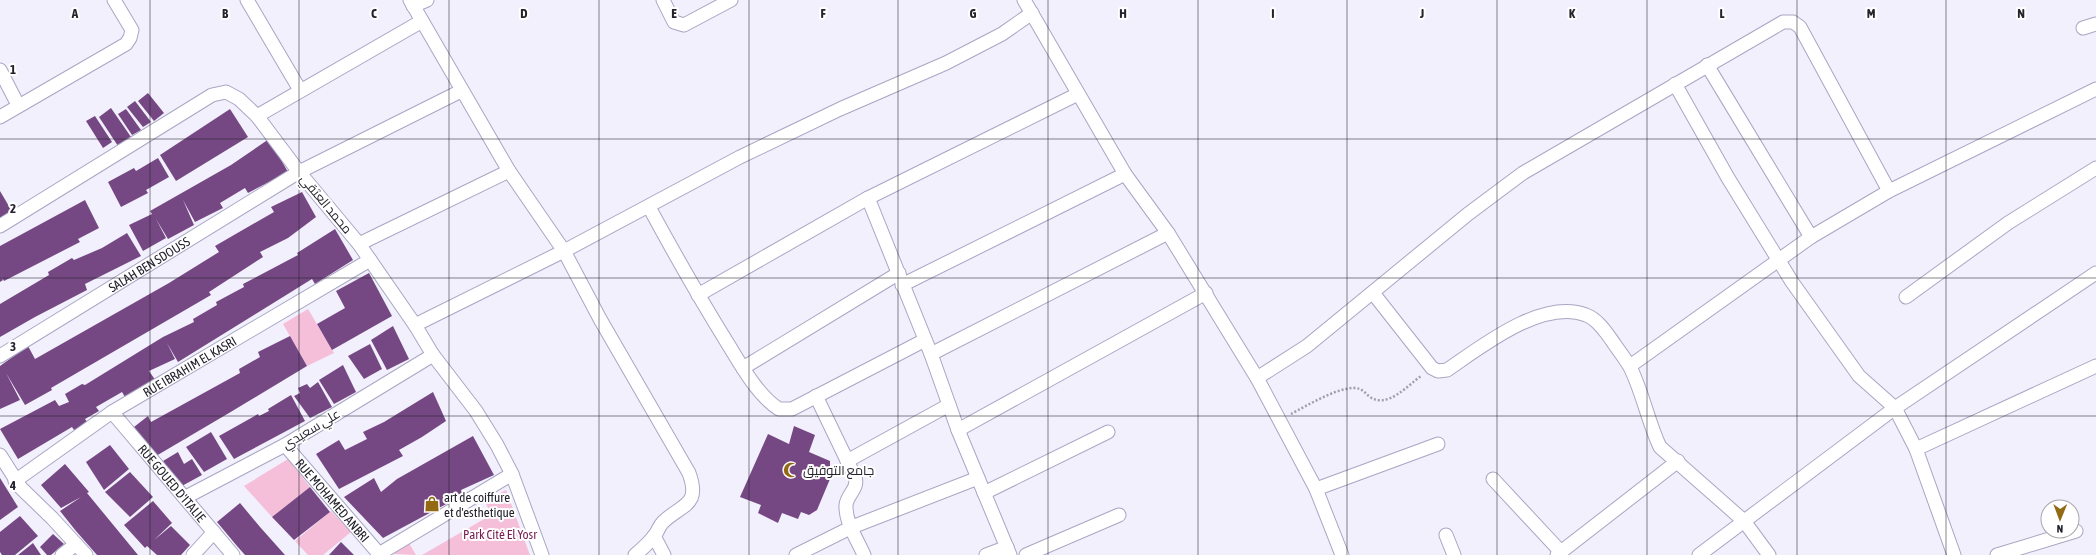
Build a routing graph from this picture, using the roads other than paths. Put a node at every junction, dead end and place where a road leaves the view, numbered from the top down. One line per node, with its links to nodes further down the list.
1 (114, 0): 19 (street)
2 (247, 0): 16 (street)
3 (427, 0): 7 (street)
4 (663, 0): 5 (street)
5 (731, 0)
6 (1024, 0): 8 (street)
7 (411, 3): 9 (street)
8 (1032, 13): 18 (street); 28 (street)
9 (422, 21): 16 (street); 17 (street)
10 (2096, 24): 11 (street)
11 (2083, 28)
12 (1707, 65): 14 (street); 26 (street); 31 (street)
13 (0, 70): 19 (street)
14 (1675, 84): 35 (street); 39 (street)
15 (2096, 89): 26 (street)
16 (300, 90): 20 (street)
17 (461, 91): 23 (street); 24 (street, SALAH BEN SDOUSS)
18 (1078, 94): 25 (street); 27 (street)
19 (18, 105): 21 (street)
20 (258, 116): 24 (street, محمد العتقي); 29 (street, محمد العتقي)
21 (0, 117)
22 (2096, 169): 41 (street)
23 (509, 171): 32 (street); 33 (street)
24 (299, 172): 32 (street, محمد العتقي); 46 (street, SALAH BEN SDOUSS)
25 (1125, 174): 30 (street); 37 (street)
26 (1889, 191): 31 (street)
27 (868, 198): 37 (street); 40 (street)
28 (649, 206): 33 (street); 40 (street)
29 (0, 226)
30 (1168, 233): 38 (street); 44 (street)
31 (1811, 237): 35 (street)
32 (359, 244): 34 (street, محمد العتقي)
33 (564, 251): 42 (street); 74 (street)
34 (370, 260): 42 (street, محمد العتقي); 54 (street, RUE IBRAHIM EL KASRI)
35 (1778, 261): 47 (street); 53 (street)
36 (2096, 273): 53 (street)
37 (901, 279): 43 (street); 49 (street)
38 (1206, 293): 50 (street); 55 (street)
39 (1373, 293): 47 (street); 50 (street)
40 (698, 295): 49 (street)
41 (1906, 297)
42 (415, 325): 45 (street, محمد العتقي)
43 (925, 340): 44 (street); 51 (street)
44 (931, 354): 52 (street)
45 (433, 355): 58 (street, علي سعيدي); 63 (street, محمد العتقي)
46 (0, 356)
47 (1630, 366): 62 (street)
48 (2096, 366): 59 (street)
49 (743, 368): 51 (street)
50 (1257, 378): 67 (street)
51 (816, 396): 61 (street)
52 (948, 404): 55 (street); 61 (street)
53 (1895, 408): 59 (street); 71 (street)
54 (112, 412): 66 (street, RUE IBRAHIM EL KASRI); 69 (street, RUE GOUED D'ITALIE)
55 (958, 430): 64 (street)
56 (1108, 432): 68 (street)
57 (1438, 444): 67 (street)
58 (285, 445): 69 (street, علي سعيدي); 84 (street, RUE MOHAMED ANBRI)
59 (1916, 449): 96 (street)
60 (0, 455): 66 (street)
61 (847, 461): 72 (street)
62 (1678, 461): 71 (street); 79 (street)
63 (512, 474): 84 (street); 85 (street, محمد العتقي)
64 (978, 478): 68 (street); 72 (street)
65 (1493, 479): 79 (street)
66 (15, 481): 77 (street)
67 (1316, 489): 92 (street)
68 (984, 493): 78 (street)
69 (186, 497): 73 (street, RUE GOUED D'ITALIE)
70 (1119, 515): 91 (street)
71 (1744, 521): 94 (street); 95 (street)
72 (852, 528): 88 (street); 89 (street)
73 (214, 532): 82 (street); 83 (street, RUE GOUED D'ITALIE)
74 (654, 536): 86 (street); 87 (street)
75 (1446, 536): 93 (street)
76 (2050, 539): 97 (street)
77 (76, 544): 80 (street); 81 (street)
78 (1009, 551): 90 (street)
79 (1559, 554)
80 (62, 555)
81 (86, 555)
82 (193, 555)
83 (233, 555)
84 (380, 555)
85 (542, 555)
86 (635, 555)
87 (664, 555)
88 (796, 555)
89 (864, 555)
90 (986, 555)
91 (1026, 555)
92 (1342, 555)
93 (1454, 555)
94 (1699, 555)
95 (1769, 555)
96 (1954, 555)
97 (1997, 555)

